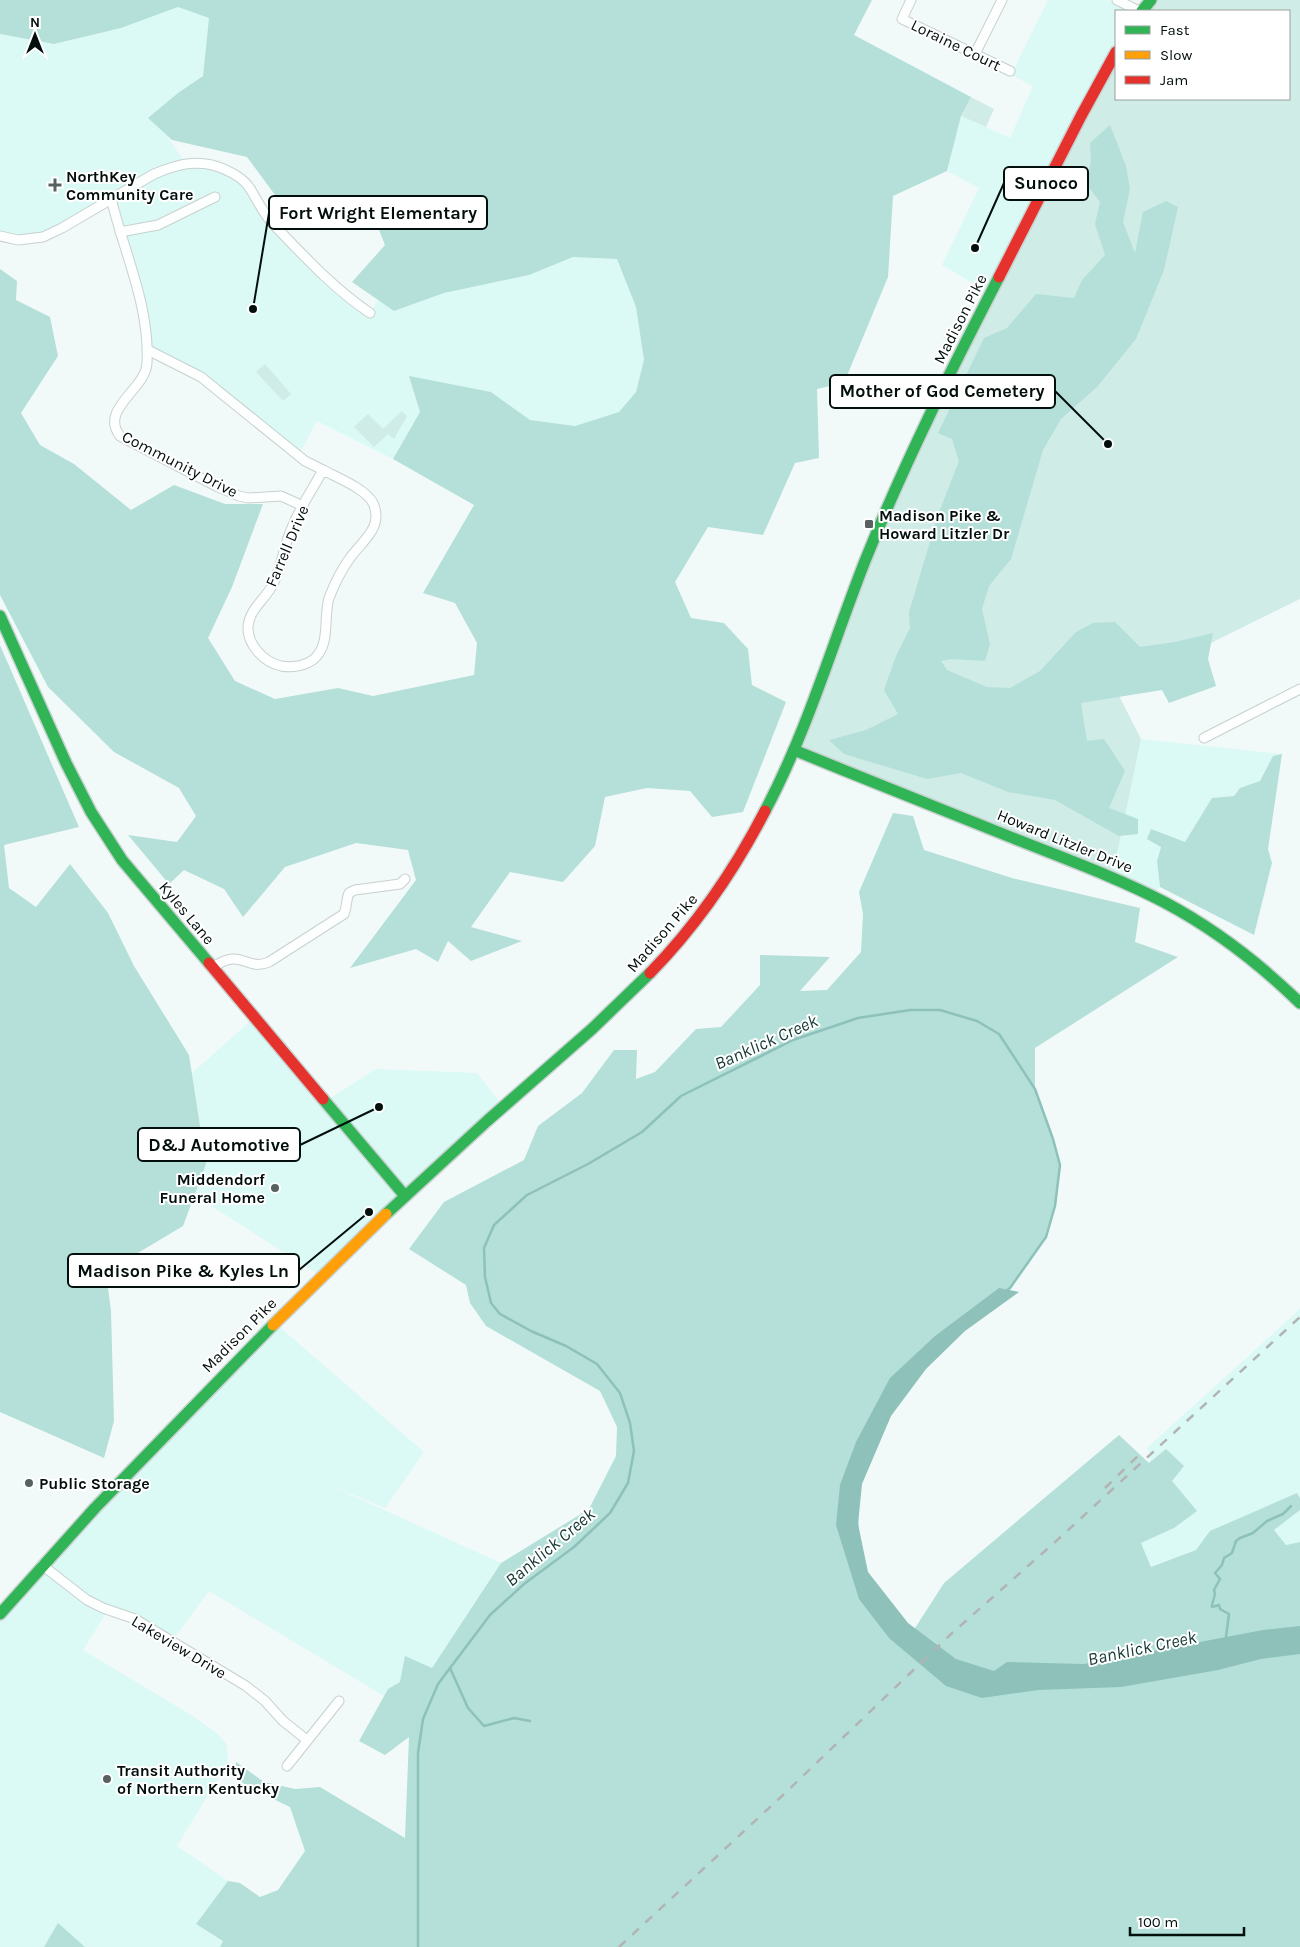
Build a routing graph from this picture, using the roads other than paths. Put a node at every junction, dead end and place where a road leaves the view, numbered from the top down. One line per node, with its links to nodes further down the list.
1 (911, 0): 7 (street, Loraine Court)
2 (1002, 0): 7 (street)
3 (1117, 0): 5 (street)
4 (1150, 0): 6 (main road)
5 (1138, 10)
6 (1141, 10)
7 (975, 54): 9 (street, Loraine Court)
8 (1115, 54): 21 (main road, Madison Pike)
9 (1010, 71)
10 (215, 197): 12 (street)
11 (111, 198): 12 (street); 13 (street); 14 (street)
12 (120, 232): 15 (street)
13 (0, 236)
14 (370, 313)
15 (148, 350): 16 (street, Farrell Drive); 17 (street, Community Drive)
16 (323, 470): 17 (street, Farrell Drive); 17 (street, Farrell Drive)
17 (303, 506)
18 (0, 616): 23 (main road, Kyles Lane)
19 (1300, 689): 20 (street)
20 (1204, 738)
21 (794, 750): 24 (main road, Howard Litzler Drive); 25 (main road, Madison Pike)
22 (405, 879): 23 (street)
23 (212, 968): 25 (main road, Kyles Lane)
24 (1300, 1004)
25 (405, 1196): 26 (main road, Madison Pike)
26 (42, 1565): 27 (main road, Madison Pike); 29 (street, Lakeview Drive)
27 (0, 1614)
28 (339, 1701): 29 (street)
29 (307, 1740): 30 (street)
30 (286, 1766)

